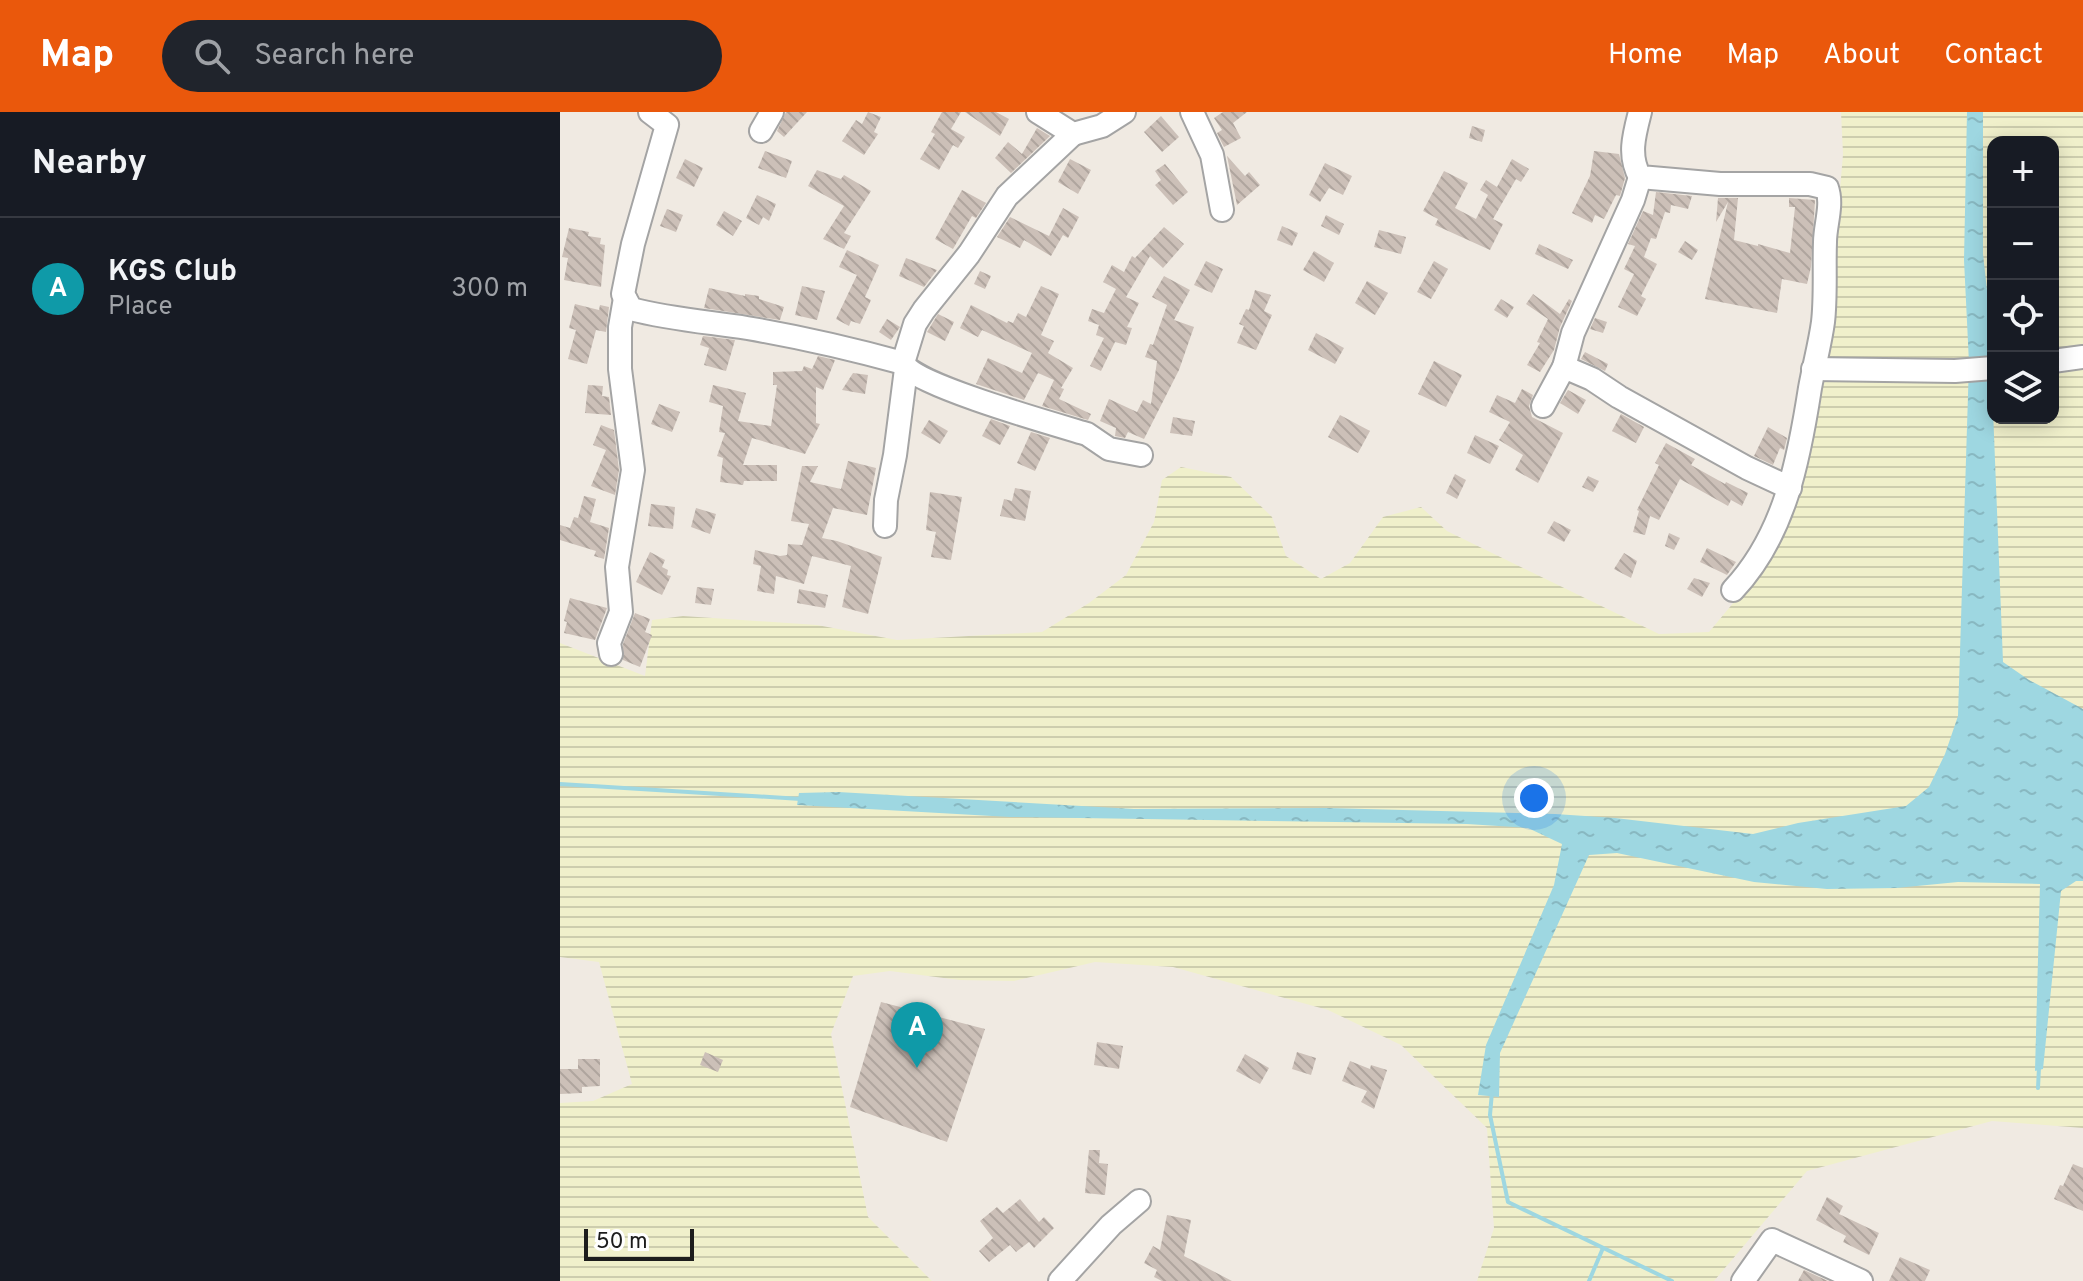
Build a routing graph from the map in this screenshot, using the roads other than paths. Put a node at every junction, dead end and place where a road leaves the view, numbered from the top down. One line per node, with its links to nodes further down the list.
1 (650, 112): 9 (street)
2 (1038, 112): 6 (street)
3 (1124, 112): 6 (street)
4 (1192, 112): 8 (street)
5 (1640, 112): 7 (street)
6 (1073, 134): 12 (street)
7 (1640, 177): 13 (street); 15 (street)
8 (1222, 210)
9 (625, 298): 12 (street); 21 (street)
10 (2083, 357): 11 (street)
11 (2059, 360)
12 (905, 366): 17 (street); 19 (street)
13 (1564, 367): 16 (street); 18 (street)
14 (1987, 368): 15 (street)
15 (1813, 369): 18 (street)
16 (1543, 406)
17 (1141, 455)
18 (1790, 488): 20 (street)
19 (885, 526)
20 (1733, 590)
21 (611, 654)
22 (1139, 1201): 23 (street)
23 (1060, 1281)
24 (1743, 1281): 25 (street)
25 (1861, 1281)

